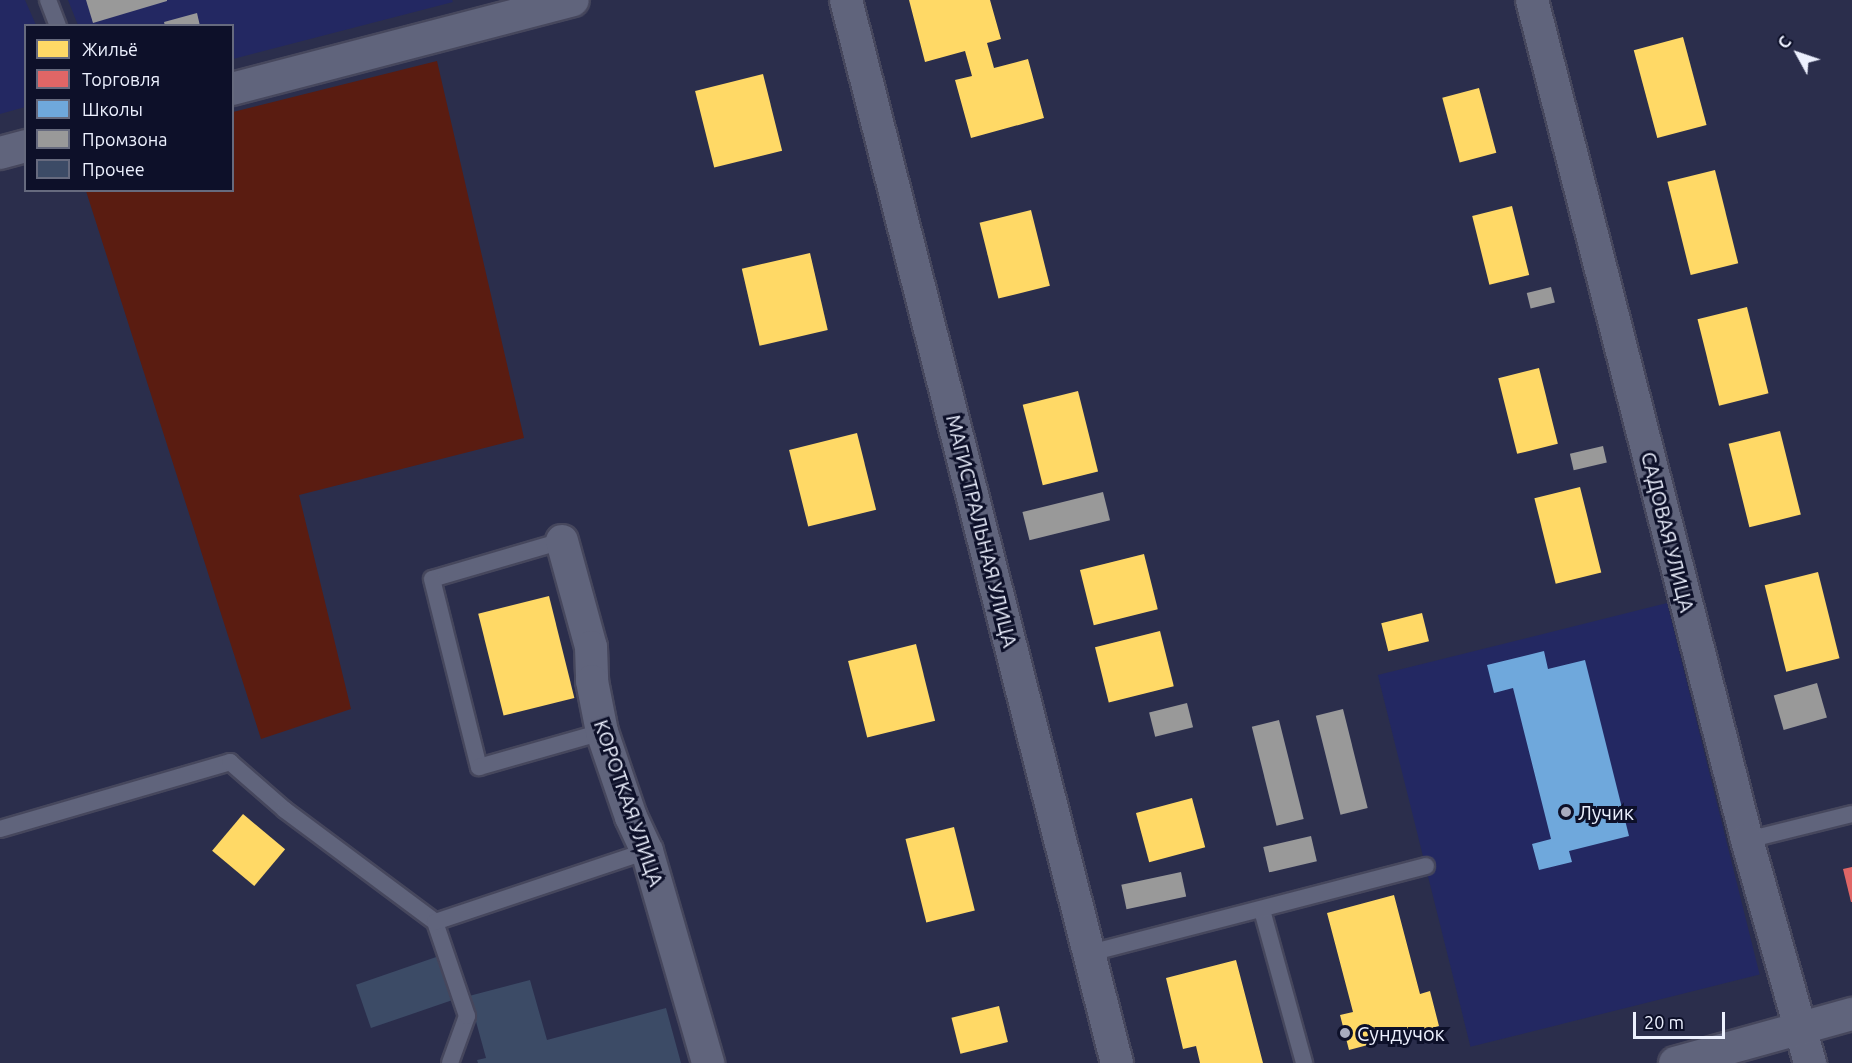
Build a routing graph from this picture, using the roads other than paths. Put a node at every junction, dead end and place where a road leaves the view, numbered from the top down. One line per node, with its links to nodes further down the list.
1 (48, 0): 5 (lane)
2 (573, 0): 6 (street)
3 (846, 0): 18 (street, МАГИСТРАЛЬНАЯ УЛИЦА)
4 (1532, 0): 13 (street, САДОВАЯ УЛИЦА)
5 (57, 24)
6 (234, 88)
7 (24, 147): 8 (street)
8 (0, 153)
9 (562, 541): 10 (street, КОРОТКАЯ УЛИЦА); 10 (lane)
10 (602, 732): 14 (street, КОРОТКАЯ УЛИЦА)
11 (1852, 814): 13 (lane)
12 (0, 829): 17 (lane)
13 (1747, 840): 20 (street, САДОВАЯ УЛИЦА)
14 (647, 851): 17 (lane); 22 (street, КОРОТКАЯ УЛИЦА)
15 (1426, 866): 16 (lane)
16 (1262, 910): 18 (lane); 24 (lane)
17 (435, 922): 21 (lane)
18 (1090, 953): 23 (street, МАГИСТРАЛЬНАЯ УЛИЦА)
19 (1852, 1014): 20 (street)
20 (1800, 1028): 25 (street); 26 (street, САДОВАЯ УЛИЦА)
21 (450, 1063)
22 (708, 1063)
23 (1117, 1063)
24 (1304, 1063)
25 (1675, 1063)
26 (1810, 1063)

